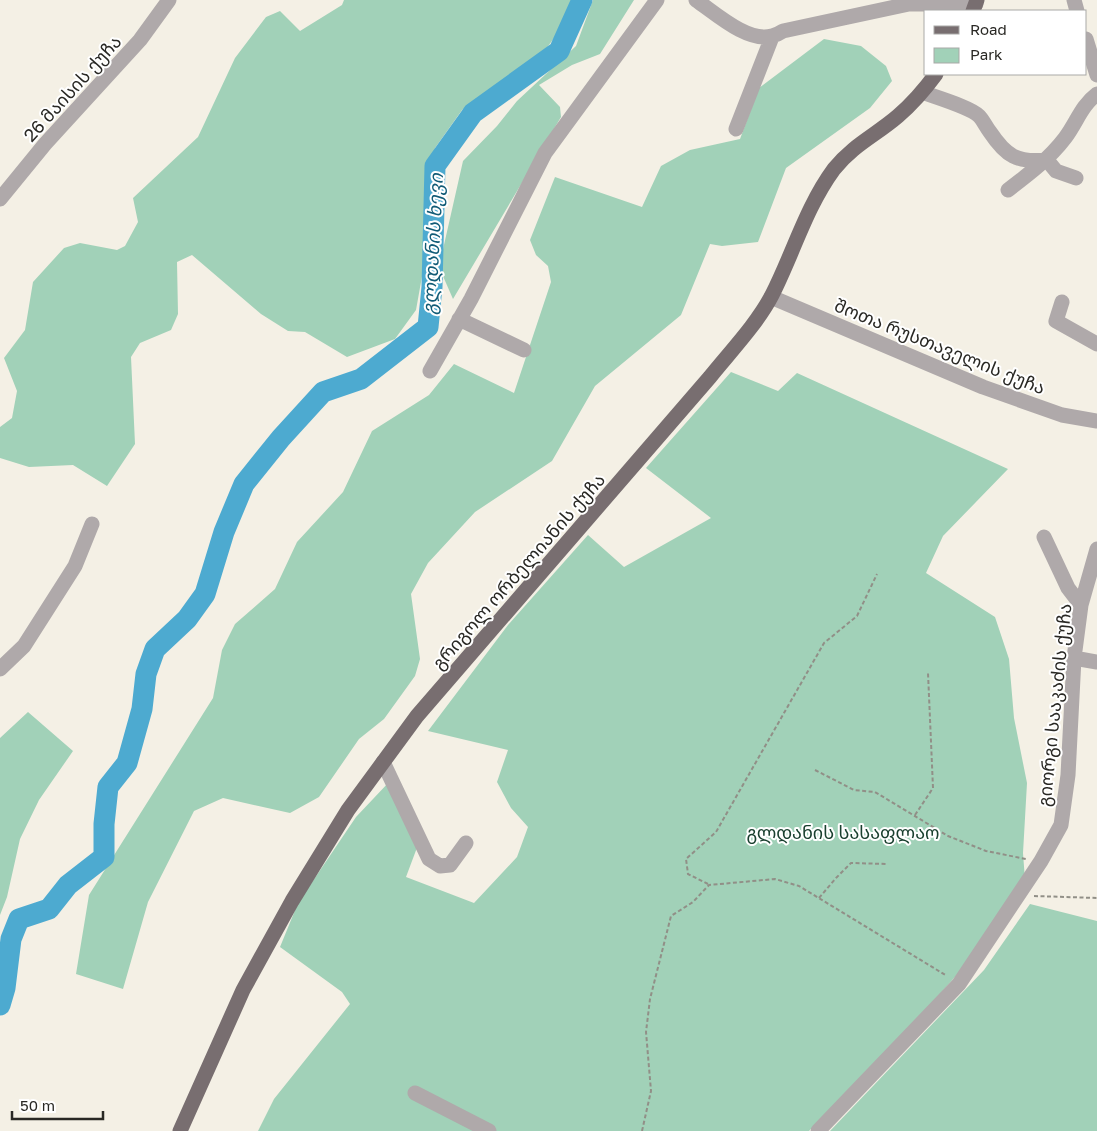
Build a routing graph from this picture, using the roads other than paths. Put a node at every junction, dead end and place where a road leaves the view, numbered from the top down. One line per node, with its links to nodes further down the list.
1 (170, 0): 15 (street, 26 მაისის ქუჩა)
2 (657, 0): 18 (street)
3 (696, 0): 5 (street)
4 (975, 5): 5 (street)
5 (772, 37): 11 (street)
6 (1087, 42): 8 (street)
7 (935, 75): 9 (main road, გრიგოლ ორბელიანის ქუჩა)
8 (1097, 75)
9 (922, 92): 12 (street); 16 (main road, გრიგოლ ორბელიანის ქუჩა)
10 (1097, 94): 12 (street)
11 (736, 129)
12 (1047, 160): 13 (street); 14 (street)
13 (1076, 178)
14 (1008, 190)
15 (0, 199)
16 (771, 297): 22 (street, შოთა რუსთაველის ქუჩა); 30 (main road, გრიგოლ ორბელიანის ქუჩა)
17 (1062, 302): 19 (street)
18 (459, 319): 20 (street); 21 (street)
19 (1097, 344)
20 (524, 350)
21 (430, 371)
22 (1097, 421)
23 (92, 524): 29 (street)
24 (1044, 537): 26 (street)
25 (1097, 549): 26 (street, გიორგი სააკაძის ქუჩა)
26 (1081, 605): 27 (street, გიორგი სააკაძის ქუჩა)
27 (1074, 658): 28 (street); 35 (street, გიორგი სააკაძის ქუჩა)
28 (1097, 662)
29 (0, 668)
30 (383, 762): 31 (street); 33 (main road, გრიგოლ ორბელიანის ქუჩა)
31 (466, 843)
32 (415, 1093): 34 (street)
33 (180, 1131)
34 (488, 1131)
35 (818, 1131)

